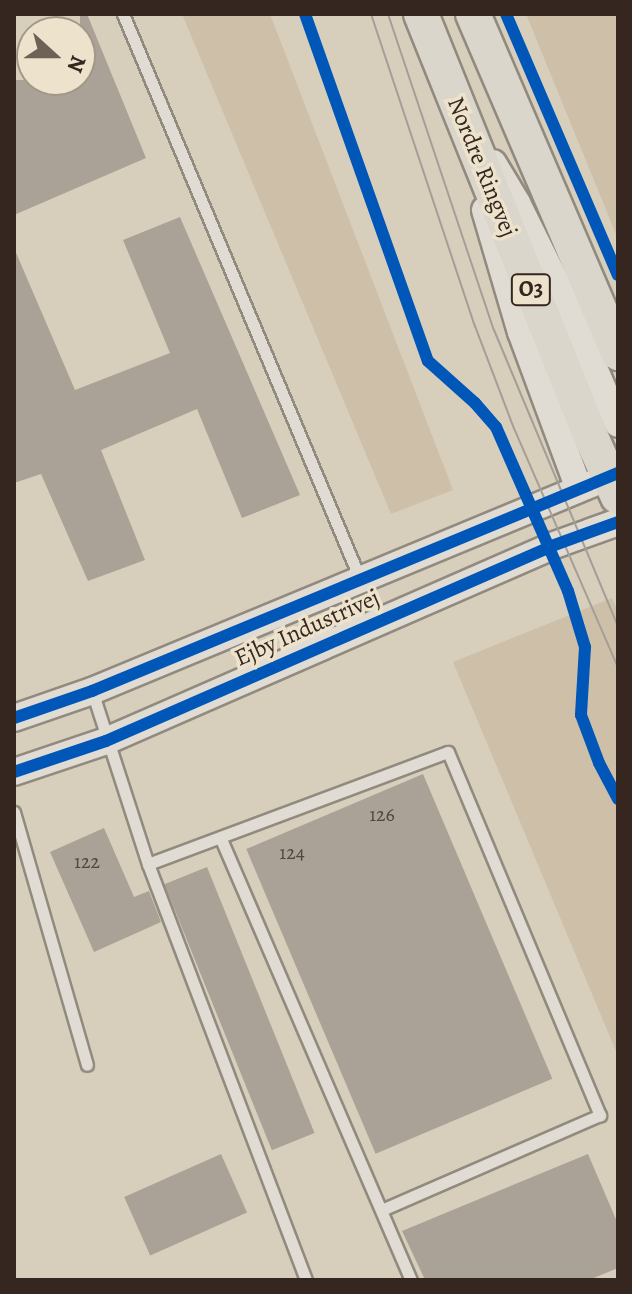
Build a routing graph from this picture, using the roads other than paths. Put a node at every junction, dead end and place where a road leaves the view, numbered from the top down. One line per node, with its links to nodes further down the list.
1 (123, 14): 9 (lane)
2 (421, 14): 4 (main road, Nordre Ringvej / O3)
3 (473, 14): 5 (main road, Nordre Ringvej / O3)
4 (455, 102): 6 (street); 7 (main road, Nordre Ringvej / O3)
5 (618, 353)
6 (618, 424)
7 (608, 484): 9 (street, Ejby Industrivej)
8 (618, 522): 12 (street, Ejby Industrivej)
9 (360, 580): 10 (street, Ejby Industrivej)
10 (92, 691): 11 (street, Ejby Industrivej); 12 (lane)
11 (14, 718)
12 (106, 741): 13 (street, Ejby Industrivej); 16 (lane)
13 (14, 772)
14 (14, 812): 17 (lane)
15 (221, 839): 16 (lane); 18 (lane); 18 (lane)
16 (148, 864): 19 (lane)
17 (87, 1065)
18 (382, 1210): 20 (lane)
19 (306, 1280)
20 (411, 1280)

